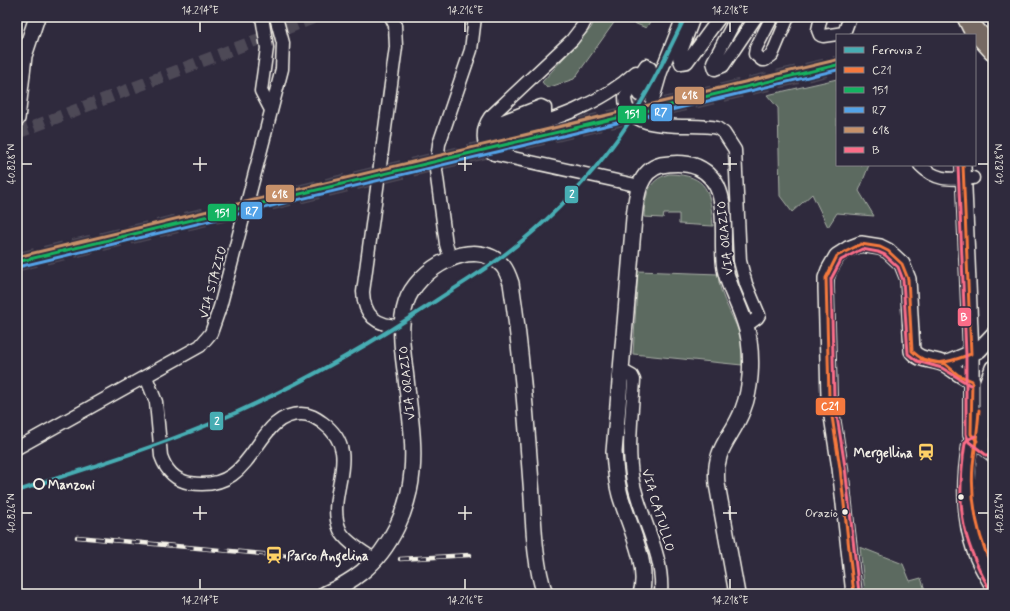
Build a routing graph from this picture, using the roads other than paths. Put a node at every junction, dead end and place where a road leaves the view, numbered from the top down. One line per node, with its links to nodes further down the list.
1 (37, 17): 28 (street)
2 (262, 17): 27 (street)
3 (276, 17): 27 (street, VIA STAZIO)
4 (390, 17): 34 (street)
5 (475, 17): 33 (street)
6 (587, 17): 29 (street)
7 (683, 17): 26 (street)
8 (694, 17): 9 (street)
9 (720, 17)
10 (737, 17): 11 (street)
11 (756, 17)
12 (772, 17): 13 (street)
13 (788, 17)
14 (821, 17): 18 (street)
15 (850, 17): 19 (street)
16 (962, 17): 20 (main road)
17 (967, 17): 21 (main road)
18 (836, 34)
19 (837, 34)
20 (961, 34)
21 (983, 41): 22 (main road); 23 (main road)
22 (993, 50)
23 (993, 54)
24 (646, 65): 25 (street); 29 (street); 35 (street)
25 (639, 95)
26 (652, 103)
27 (271, 110): 41 (street, VIA STAZIO)
28 (17, 119)
29 (494, 154): 32 (street)
30 (921, 166): 31 (street)
31 (967, 174): 37 (street)
32 (640, 186): 35 (street, VIA ORAZIO); 40 (street, VIA ORAZIO)
33 (450, 258): 34 (street, VIA ORAZIO); 49 (street, VIA ORAZIO)
34 (401, 326): 46 (street, VIA ORAZIO)
35 (746, 326): 52 (street, VIA ORAZIO)
36 (993, 336): 37 (street)
37 (971, 354): 38 (street); 42 (street)
38 (945, 364): 42 (street); 53 (street)
39 (993, 368): 43 (street)
40 (621, 370): 50 (street, VIA ORAZIO); 51 (street, VIA CATULLO)
41 (146, 377): 44 (street, VIA STAZIO); 46 (street)
42 (972, 381): 43 (street)
43 (977, 441): 45 (street); 47 (street)
44 (17, 448)
45 (993, 454)
46 (374, 559): 48 (street, VIA ORAZIO)
47 (993, 586)
48 (325, 594)
49 (545, 594)
50 (641, 594)
51 (661, 594)
52 (737, 594)
53 (854, 594)

